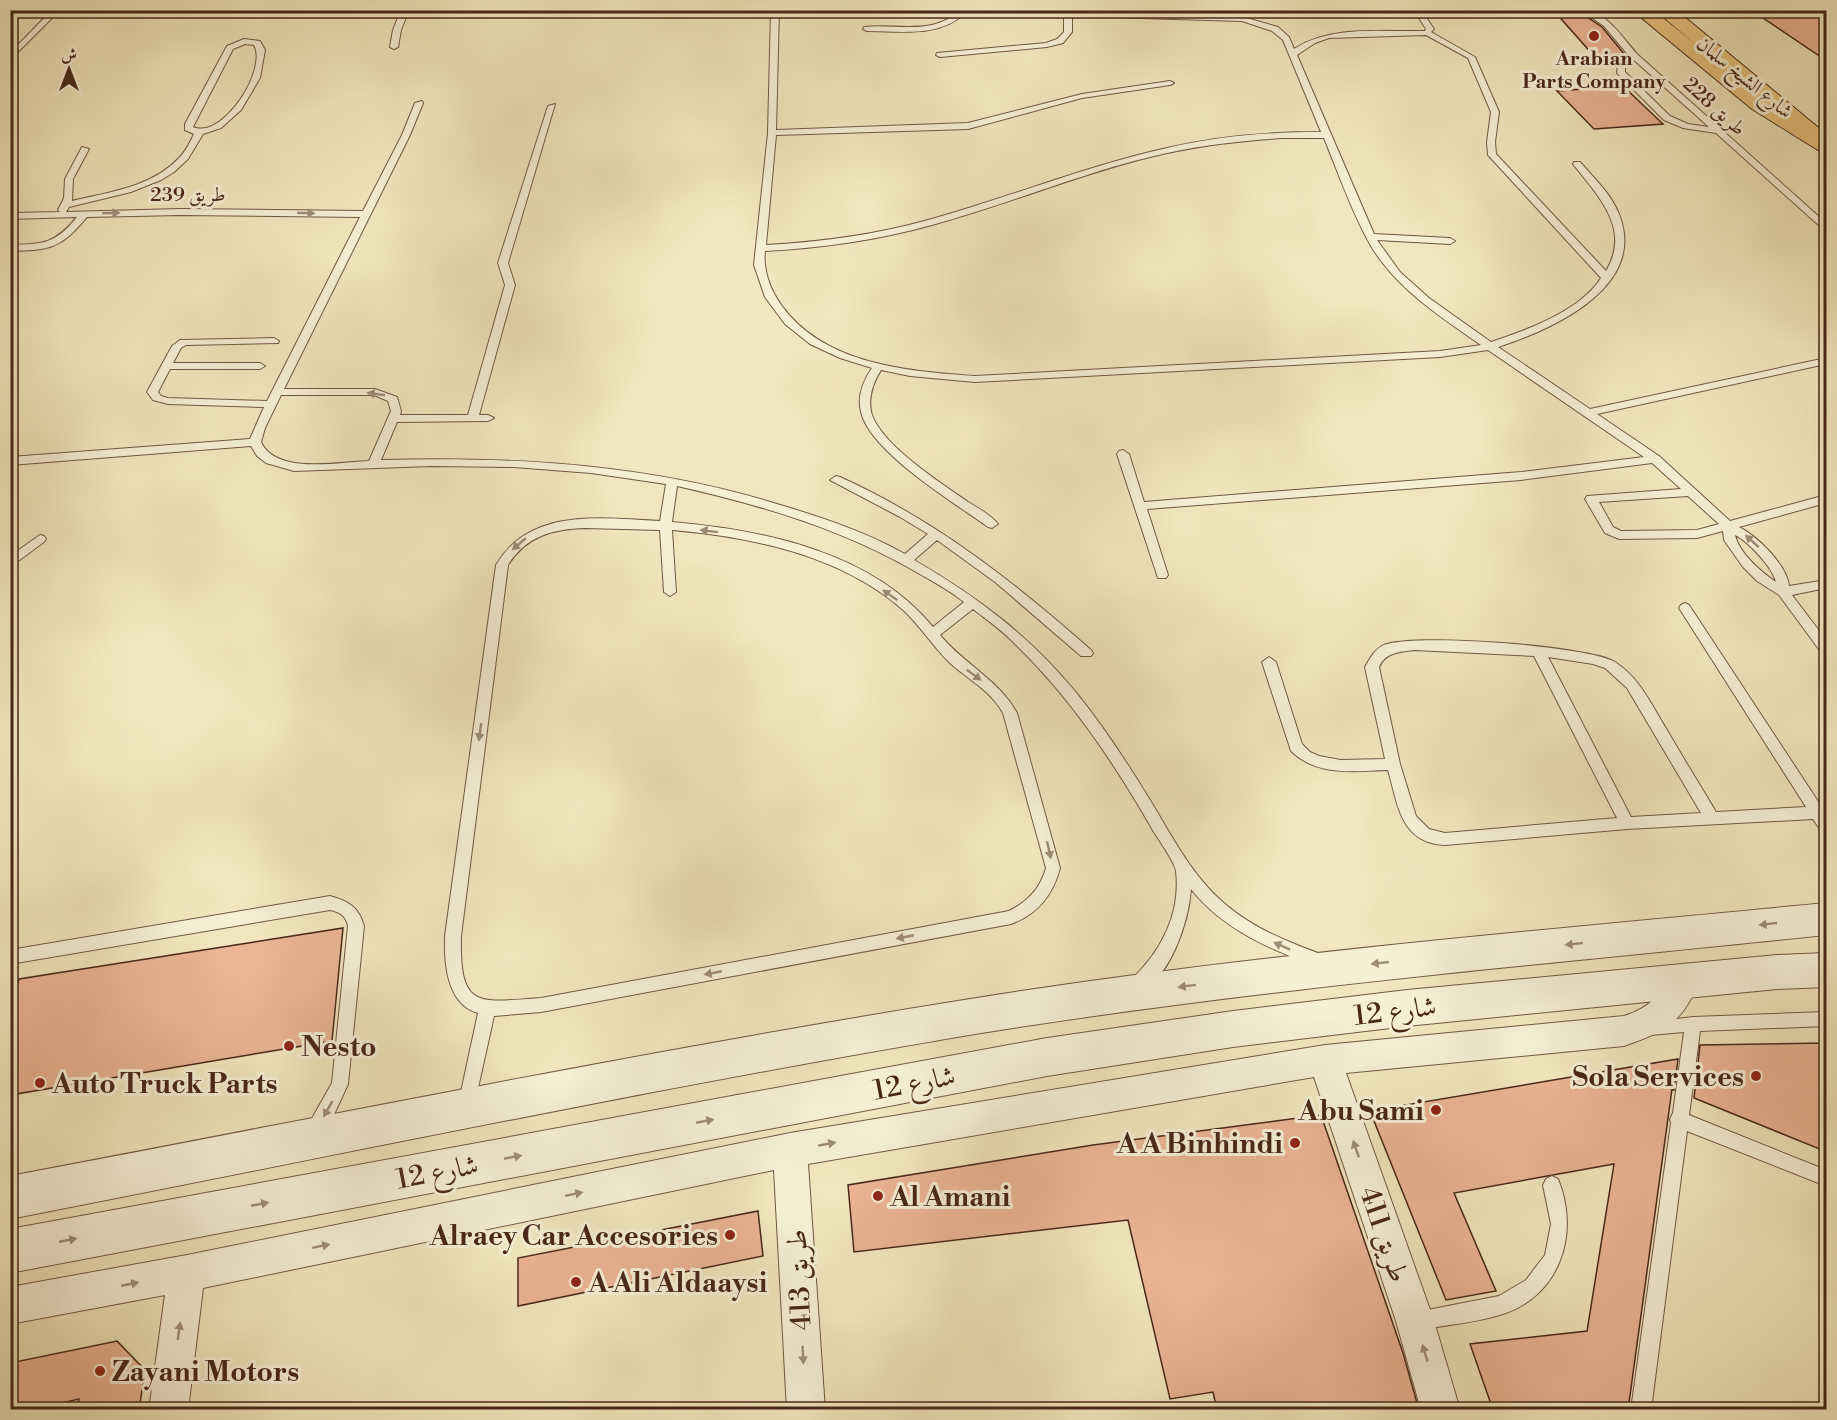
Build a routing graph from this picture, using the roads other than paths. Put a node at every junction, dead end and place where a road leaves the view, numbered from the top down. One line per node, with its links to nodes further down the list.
1 (57, 10): 20 (lane)
2 (405, 10): 16 (lane)
3 (775, 10): 27 (lane)
4 (957, 10): 10 (lane)
5 (1417, 10): 15 (lane)
6 (1584, 10): 19 (lane, طريق 228)
7 (1641, 10): 29 (main road)
8 (1664, 10): 29 (main road, شارع الشيخ سلمان)
9 (1688, 10): 22 (main road, شارع الشيخ سلمان)
10 (962, 11): 13 (lane); 14 (lane)
11 (1147, 14): 12 (lane); 13 (lane)
12 (1196, 14): 17 (lane)
13 (1068, 16): 18 (lane)
14 (867, 29)
15 (1427, 33): 17 (lane); 42 (lane)
16 (394, 47)
17 (1292, 54): 28 (lane)
18 (940, 55)
19 (1634, 56): 25 (lane, طريق 228); 25 (lane)
20 (10, 58)
21 (1170, 83): 27 (lane)
22 (1789, 88)
23 (419, 103): 35 (lane)
24 (552, 106): 52 (lane)
25 (1718, 131): 37 (lane, طريق 228)
26 (199, 133): 26 (lane); 32 (lane)
27 (772, 133): 41 (lane)
28 (1327, 135): 38 (lane); 41 (lane)
29 (1827, 144)
30 (85, 149): 32 (lane)
31 (1577, 164): 42 (lane)
32 (67, 205): 34 (lane)
33 (85, 213): 34 (lane, طريق 239); 35 (lane, طريق 239, one-way to 35); 40 (lane)
34 (60, 214): 36 (lane, طريق 239)
35 (367, 214): 49 (lane)
36 (10, 216)
37 (1827, 227)
38 (1370, 237): 39 (lane); 44 (lane)
39 (1450, 241)
40 (10, 248)
41 (760, 248): 48 (lane)
42 (1607, 278): 44 (lane)
43 (274, 341): 46 (lane)
44 (1492, 346): 48 (lane); 51 (lane)
45 (1827, 361): 51 (lane)
46 (165, 366): 47 (lane); 50 (lane)
47 (260, 366)
48 (877, 368): 65 (lane)
49 (278, 392): 50 (lane); 54 (lane, one-way to 49)
50 (271, 404): 55 (lane)
51 (1588, 413): 57 (lane)
52 (473, 418): 53 (lane); 54 (lane)
53 (488, 418)
54 (392, 419): 59 (lane)
55 (255, 442): 58 (lane); 59 (lane)
56 (1123, 454): 64 (lane)
57 (1655, 459): 62 (lane); 64 (lane)
58 (10, 461)
59 (373, 465): 61 (lane)
60 (836, 480): 68 (lane)
61 (672, 482): 66 (lane); 70 (lane)
62 (1691, 492): 67 (lane); 67 (lane)
63 (1827, 499): 67 (lane)
64 (1140, 506): 72 (lane)
65 (992, 524)
66 (665, 526): 74 (lane); 78 (lane, one-way to 66); 95 (lane, one-way to 95)
67 (1728, 526): 75 (lane); 75 (lane, one-way to 67)
68 (936, 534): 70 (lane); 81 (lane)
69 (40, 539): 71 (lane)
70 (907, 559): 76 (lane)
71 (10, 563)
72 (1162, 575)
73 (1827, 584): 75 (lane)
74 (670, 592)
75 (1783, 592): 79 (lane)
76 (973, 602): 78 (lane); 88 (lane)
77 (1685, 608): 84 (lane)
78 (933, 634): 95 (lane, one-way to 95)
79 (1827, 649)
80 (1538, 651): 83 (lane); 85 (lane); 86 (lane)
81 (1086, 653)
82 (1269, 662): 83 (lane)
83 (1393, 764): 86 (lane)
84 (1822, 812): 85 (lane); 87 (lane)
85 (1712, 818): 86 (lane)
86 (1627, 823)
87 (1827, 827)
88 (1183, 868): 91 (lane, one-way to 88); 94 (lane)
89 (1827, 919): 91 (street, شارع 12, one-way to 91)
90 (10, 957): 102 (lane, one-way to 102)
91 (1336, 968): 94 (street, شارع 12, one-way to 94)
92 (1827, 970): 93 (street, شارع 12)
93 (1683, 982): 98 (street); 107 (street, شارع 12, one-way to 93)
94 (1127, 994): 100 (street, شارع 12)
95 (487, 1009): 100 (lane)
96 (1827, 1019): 97 (lane)
97 (1693, 1024): 98 (lane); 101 (lane)
98 (1624, 1031): 99 (street)
99 (1325, 1060): 103 (street, one-way to 99); 110 (street, طريق 411, one-way to 99)
100 (465, 1111): 102 (street, شارع 12)
101 (1678, 1119): 104 (lane); 114 (lane)
102 (302, 1143): 106 (street, شارع 12)
103 (790, 1150): 108 (street, one-way to 103); 112 (street, طريق 413, one-way to 112)
104 (1827, 1178)
105 (1552, 1185): 110 (lane)
106 (10, 1198)
107 (10, 1251)
108 (187, 1273): 109 (street, one-way to 108); 111 (street, one-way to 108)
109 (10, 1306)
110 (1415, 1321): 113 (street, طريق 411, one-way to 110)
111 (168, 1410)
112 (806, 1410)
113 (1442, 1410)
114 (1641, 1410)

